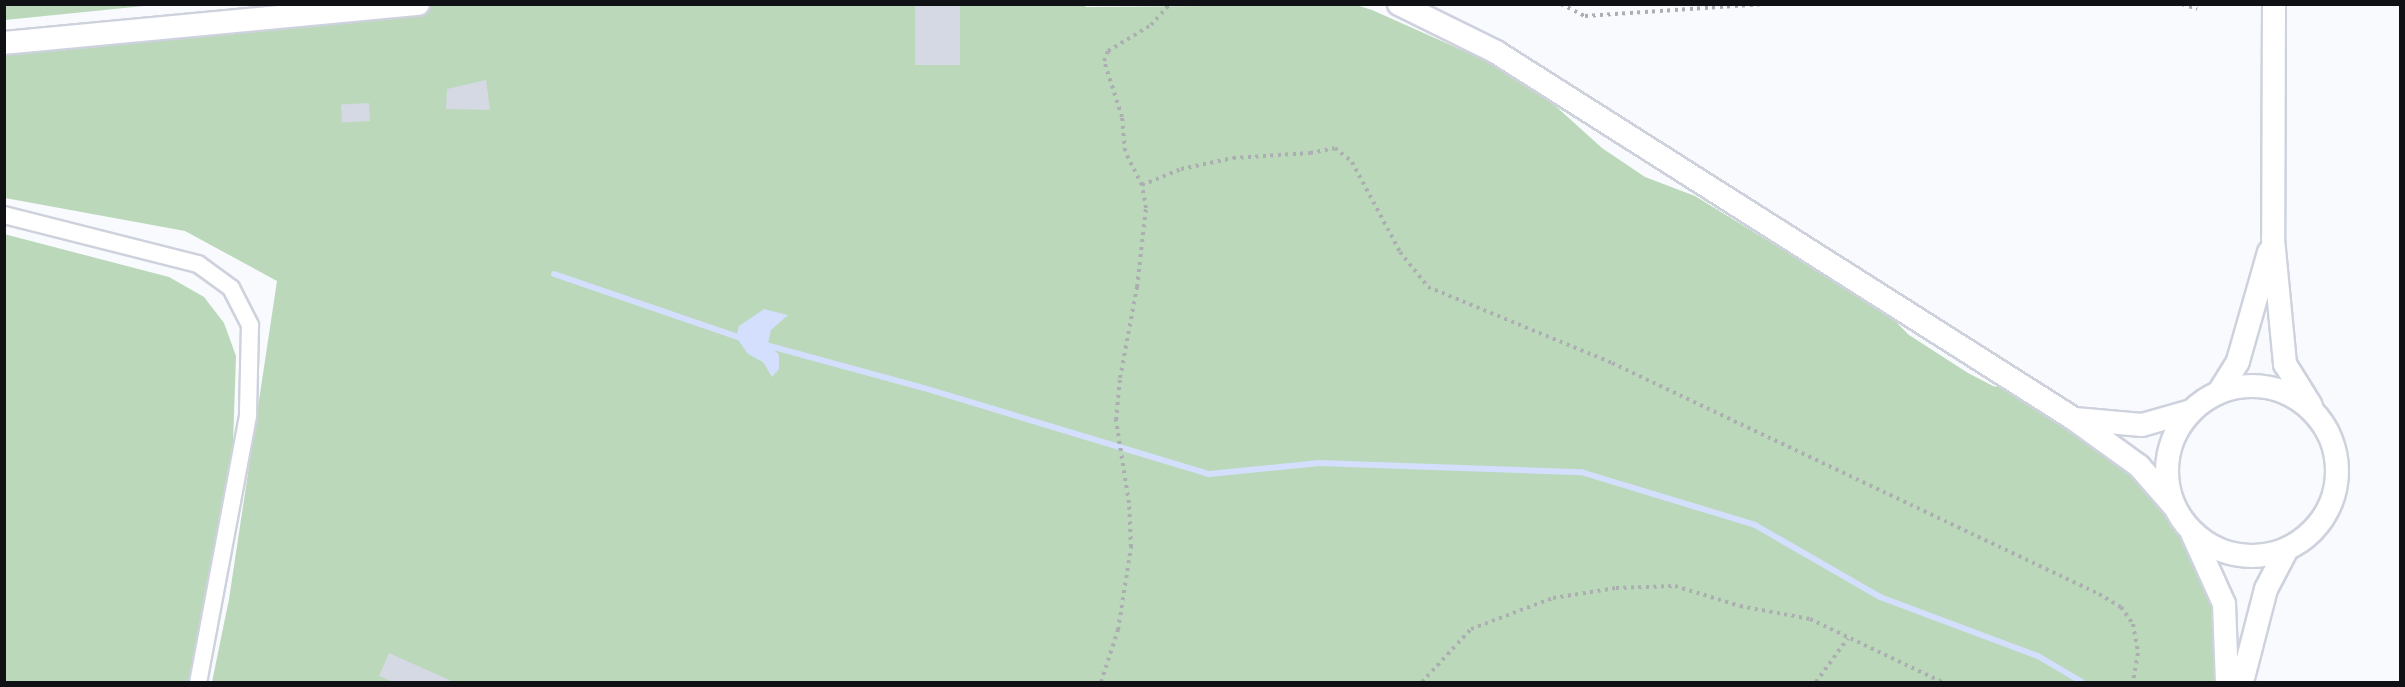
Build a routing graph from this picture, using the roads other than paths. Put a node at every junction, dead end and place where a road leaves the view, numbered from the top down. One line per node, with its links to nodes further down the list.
1 (418, 4): 4 (street)
2 (1399, 4): 10 (street)
3 (2274, 4): 6 (street)
4 (4, 42)
5 (4, 215): 14 (street)
6 (2273, 239): 7 (street); 8 (street)
7 (2219, 392): 8 (street); 9 (street)
8 (2313, 410): 13 (street)
9 (2191, 411): 10 (street); 11 (street)
10 (2074, 418): 11 (street)
11 (2173, 505): 12 (street)
12 (2192, 533): 13 (street); 15 (street)
13 (2286, 551): 16 (street)
14 (198, 682)
15 (2227, 682)
16 (2242, 682)

